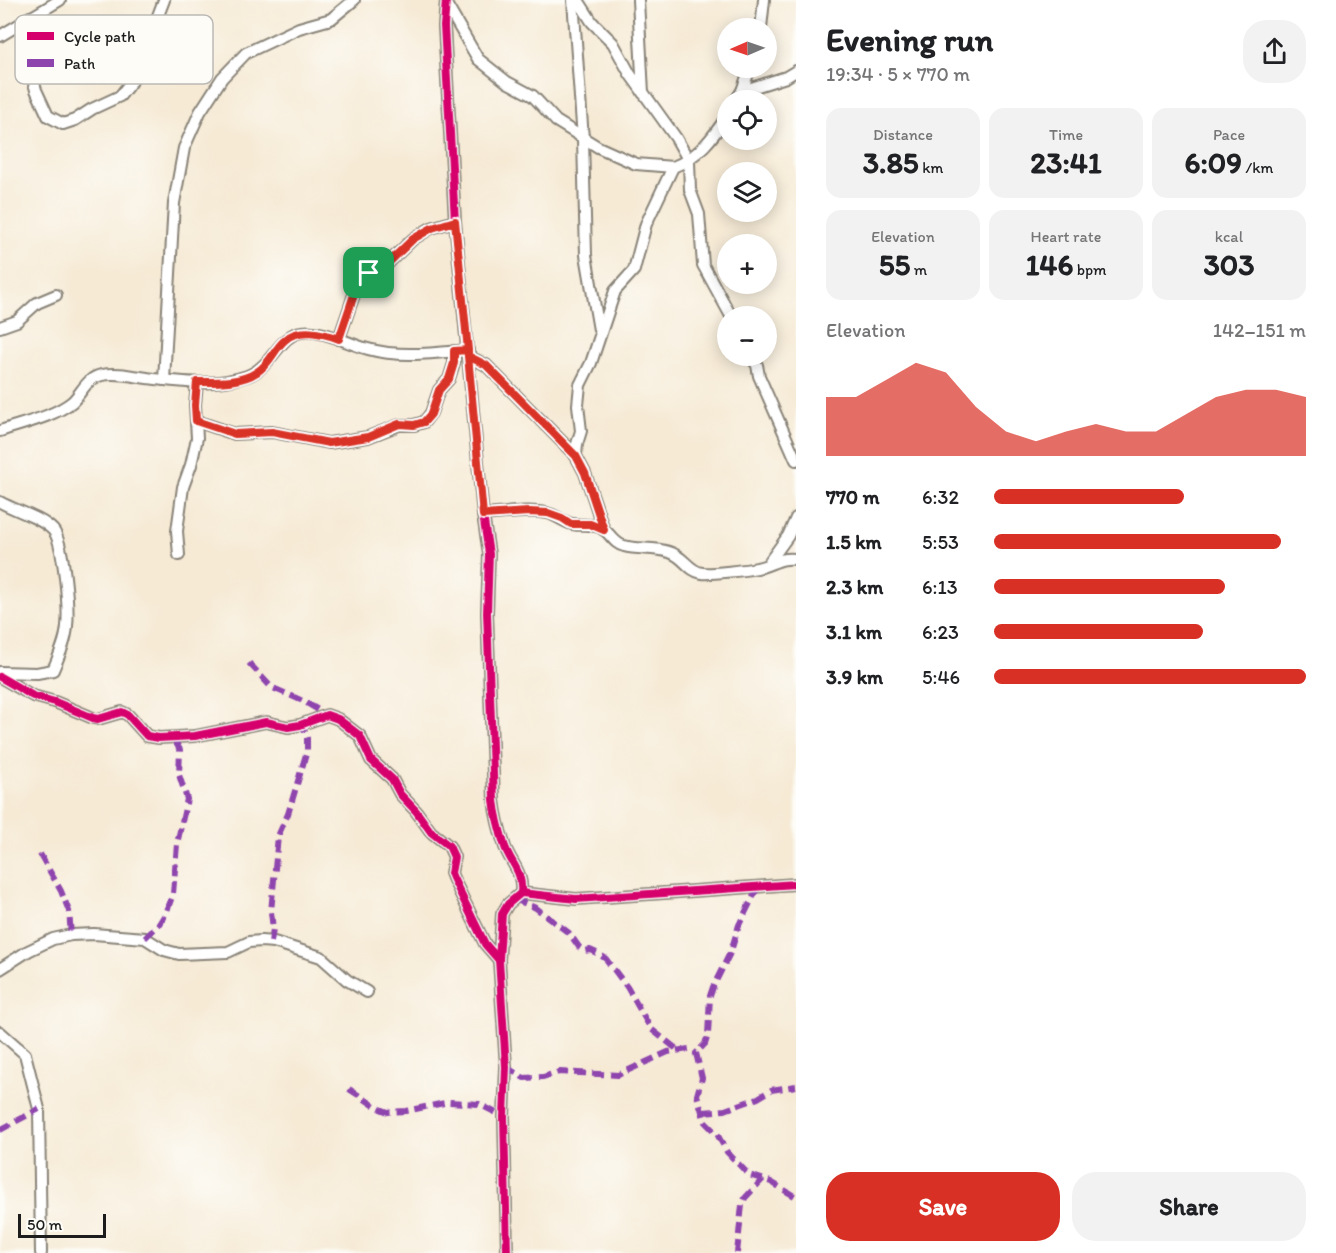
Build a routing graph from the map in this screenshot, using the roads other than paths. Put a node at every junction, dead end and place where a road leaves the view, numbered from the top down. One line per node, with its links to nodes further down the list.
1 (60, 0): 9 (street)
2 (164, 0): 10 (street)
3 (354, 0): 32 (street)
4 (573, 0): 20 (street)
5 (578, 0): 18 (street)
6 (638, 0): 18 (street)
7 (764, 0): 11 (street)
8 (446, 2): 20 (street); 23 (street)
9 (34, 15)
10 (158, 15)
11 (762, 18)
12 (15, 26): 13 (street)
13 (0, 36)
14 (796, 71): 17 (street)
15 (34, 84): 16 (street)
16 (130, 84)
17 (754, 90)
18 (643, 93): 21 (street)
19 (717, 132): 21 (street)
20 (582, 139): 22 (street); 27 (street)
21 (688, 161): 22 (street); 25 (street)
22 (673, 167): 27 (street)
23 (455, 221): 28 (street); 30 (street)
24 (56, 295): 26 (street)
25 (726, 306)
26 (0, 327)
27 (600, 334): 36 (street)
28 (339, 339): 29 (street); 33 (street)
29 (454, 351): 30 (street); 34 (street)
30 (468, 353): 36 (street); 39 (street)
31 (757, 366): 37 (street)
32 (164, 380): 33 (street); 35 (street)
33 (197, 382): 34 (street)
34 (196, 421): 42 (street)
35 (0, 431)
36 (576, 456): 41 (street)
37 (796, 460)
38 (0, 502): 45 (street)
39 (483, 515): 41 (street); 48 (street)
40 (796, 518): 44 (street)
41 (604, 530): 44 (street)
42 (179, 555)
43 (796, 559): 44 (street)
44 (768, 564)
45 (0, 672)
46 (0, 678): 49 (street)
47 (796, 884): 48 (street)
48 (521, 892): 49 (street)
49 (499, 960): 54 (street)
50 (0, 969): 51 (street)
51 (367, 992)
52 (0, 1032): 53 (street)
53 (41, 1253)
54 (507, 1253)

